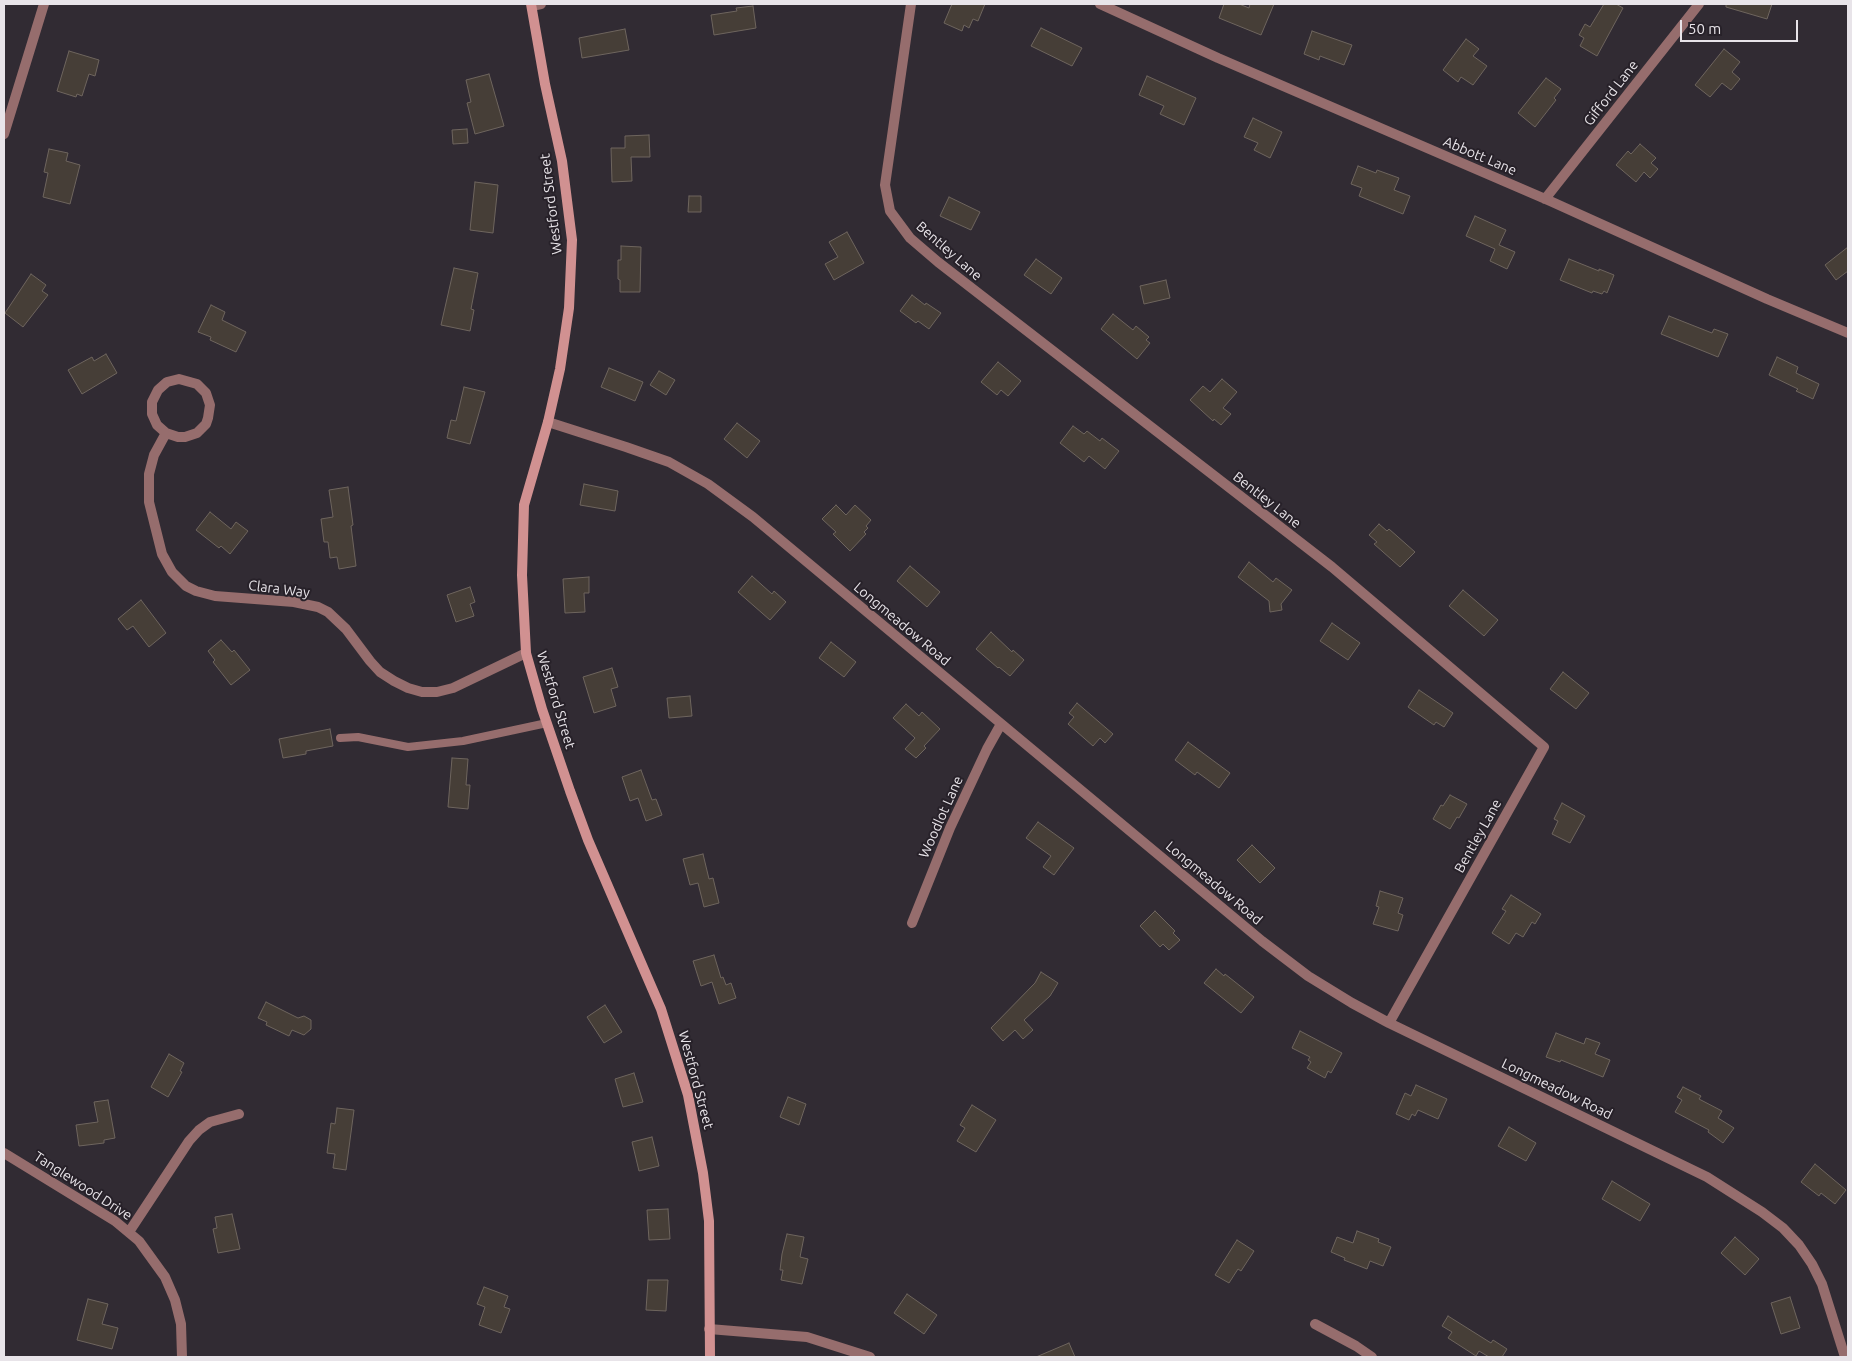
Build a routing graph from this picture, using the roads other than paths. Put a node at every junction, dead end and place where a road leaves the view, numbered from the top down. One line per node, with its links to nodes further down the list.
1 (44, 4): 6 (street)
2 (535, 4): 9 (main road, Westford Street)
3 (911, 4): 16 (street, Bentley Lane)
4 (1100, 4): 7 (street, Abbott Lane)
5 (1699, 4): 7 (street, Gifford Lane)
6 (4, 134)
7 (1545, 198): 8 (street, Abbott Lane)
8 (1848, 333)
9 (548, 422): 11 (main road, Westford Street); 13 (street, Longmeadow Road)
10 (166, 433): 10 (street); 11 (street, Clara Way)
11 (526, 653): 12 (main road, Westford Street)
12 (547, 723): 14 (lane); 21 (main road, Westford Street)
13 (1001, 724): 15 (street, Woodlot Lane); 16 (street, Longmeadow Road)
14 (340, 738)
15 (912, 923)
16 (1389, 1023): 26 (street, Longmeadow Road)
17 (239, 1114): 19 (street)
18 (4, 1153): 19 (street, Tanglewood Drive)
19 (128, 1232): 22 (street, Tanglewood Drive)
20 (1315, 1324): 25 (street)
21 (709, 1330): 23 (main road, Westford Street); 24 (street)
22 (182, 1357)
23 (710, 1357)
24 (870, 1357)
25 (1372, 1357)
26 (1845, 1357)

